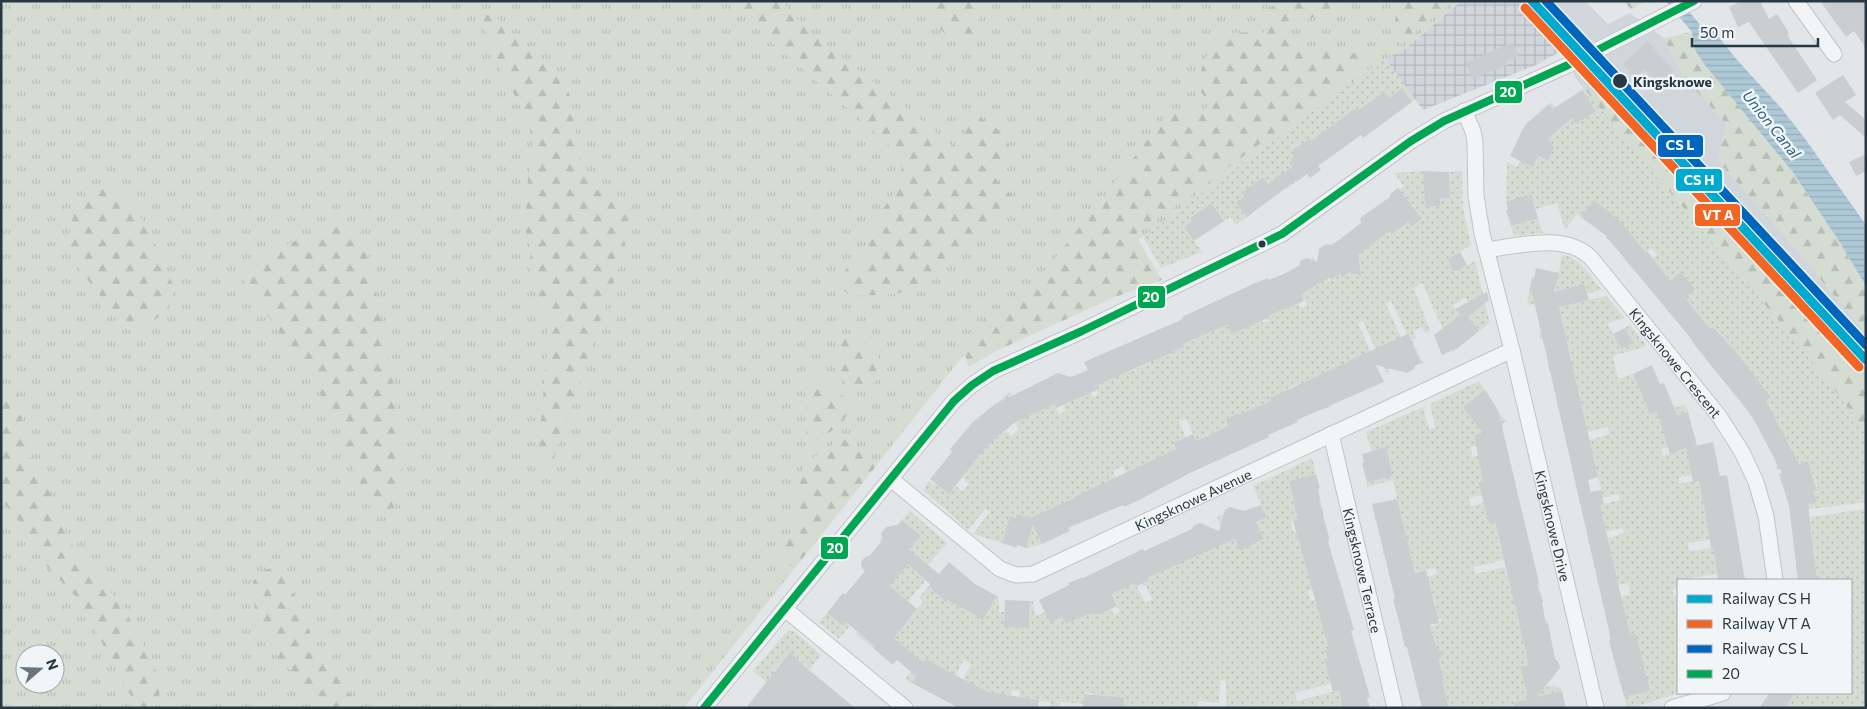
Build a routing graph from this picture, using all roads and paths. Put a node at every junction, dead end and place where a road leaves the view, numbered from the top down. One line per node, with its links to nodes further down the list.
1 (1694, 1): 4 (street)
2 (1796, 1): 3 (street)
3 (1826, 50)
4 (1464, 111): 5 (street, Kingsknowe Drive); 8 (street)
5 (1486, 250): 6 (street, Kingsknowe Drive); 9 (street, Kingsknowe Crescent)
6 (1512, 350): 7 (street, Kingsknowe Avenue); 15 (street, Kingsknowe Drive)
7 (1331, 434): 8 (street, Kingsknowe Avenue); 14 (street, Kingsknowe Terrace)
8 (891, 478): 10 (street)
9 (1776, 579)
10 (784, 609): 12 (street); 13 (street)
11 (1720, 694): 16 (street)
12 (704, 708)
13 (905, 708)
14 (1395, 708)
15 (1596, 708)
16 (1672, 708)

